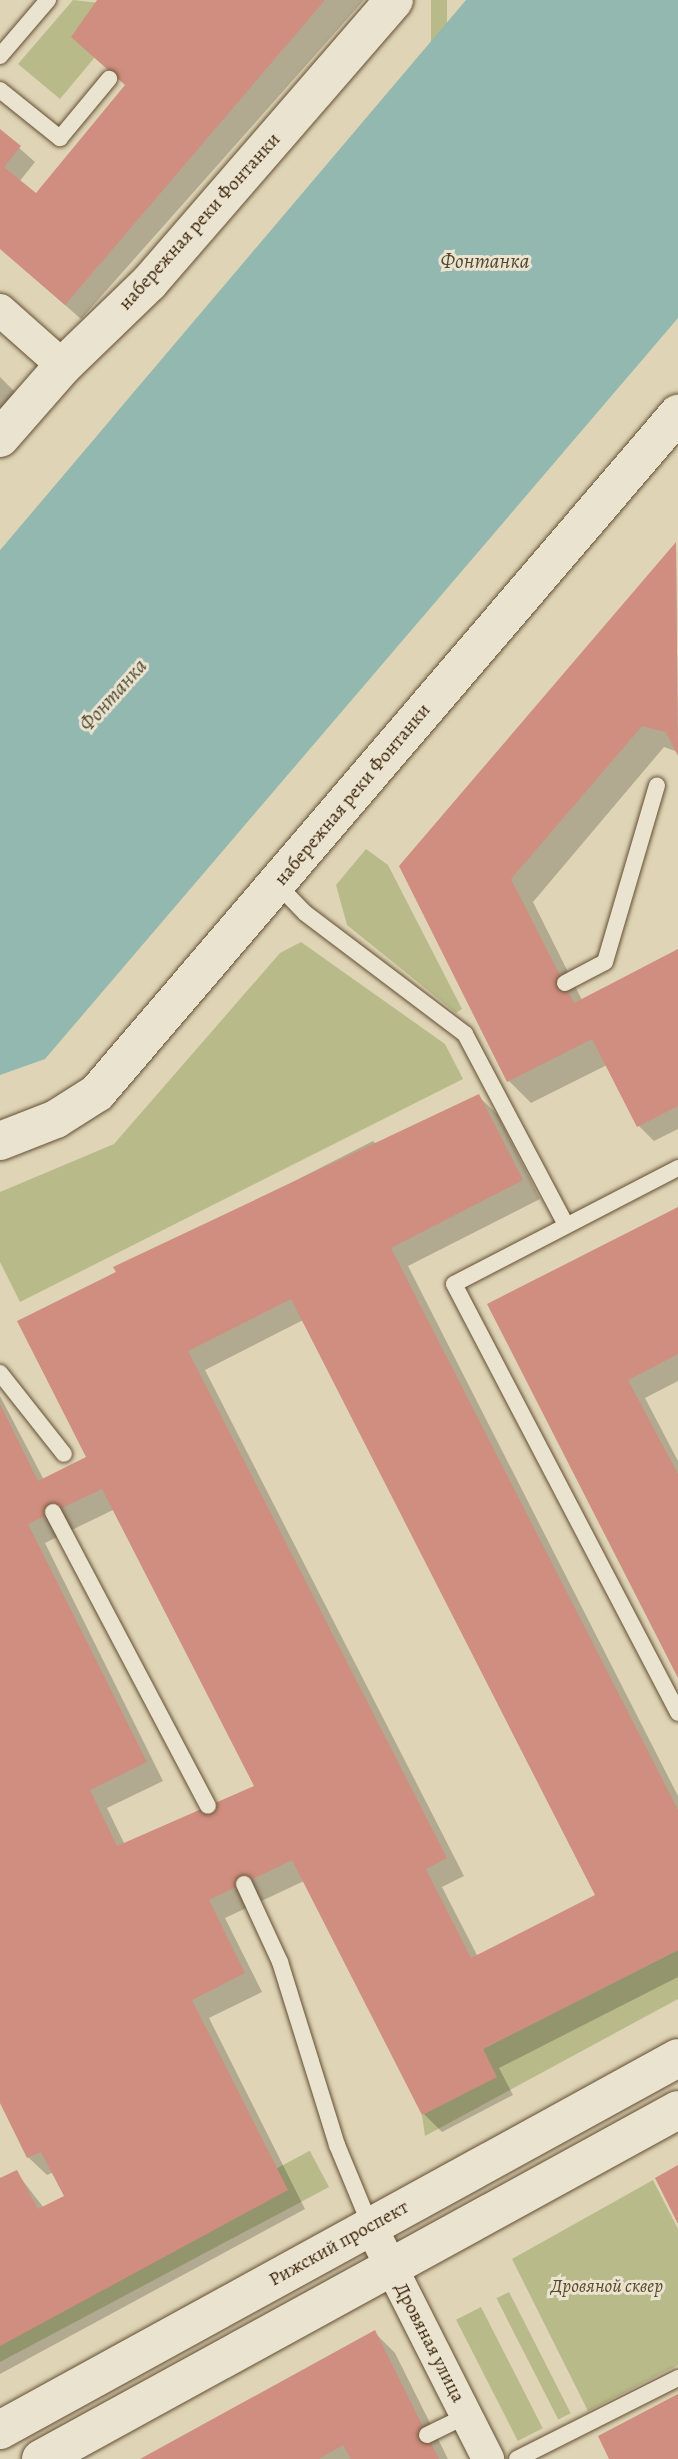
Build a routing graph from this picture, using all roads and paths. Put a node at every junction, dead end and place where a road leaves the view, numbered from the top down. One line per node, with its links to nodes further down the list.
1 (48, 0): 3 (lane)
2 (394, 0): 7 (street, набережная реки Фонтанки)
3 (0, 56)
4 (109, 79): 5 (lane)
5 (0, 90)
6 (0, 310): 7 (street)
7 (63, 366): 9 (street, набережная реки Фонтанки)
8 (678, 414): 11 (street, набережная реки Фонтанки)
9 (0, 438)
10 (657, 785): 12 (lane)
11 (277, 884): 13 (street, набережная реки Фонтанки); 15 (lane)
12 (565, 983)
13 (0, 1141)
14 (678, 1168): 15 (lane)
15 (566, 1225): 19 (lane)
16 (0, 1373): 17 (lane)
17 (64, 1454)
18 (53, 1512): 20 (lane)
19 (678, 1713)
20 (208, 1806)
21 (244, 1884): 24 (lane)
22 (678, 2058): 24 (street, Рижский проспект)
23 (678, 2110): 25 (street)
24 (371, 2227): 25 (street, Дровяная улица); 28 (street, Рижский проспект)
25 (391, 2267): 27 (street, Дровяная улица); 30 (street)
26 (678, 2378): 32 (lane)
27 (466, 2416): 29 (lane); 31 (street, Дровяная улица)
28 (0, 2430)
29 (427, 2435)
30 (41, 2459)
31 (488, 2459)
32 (517, 2459)

